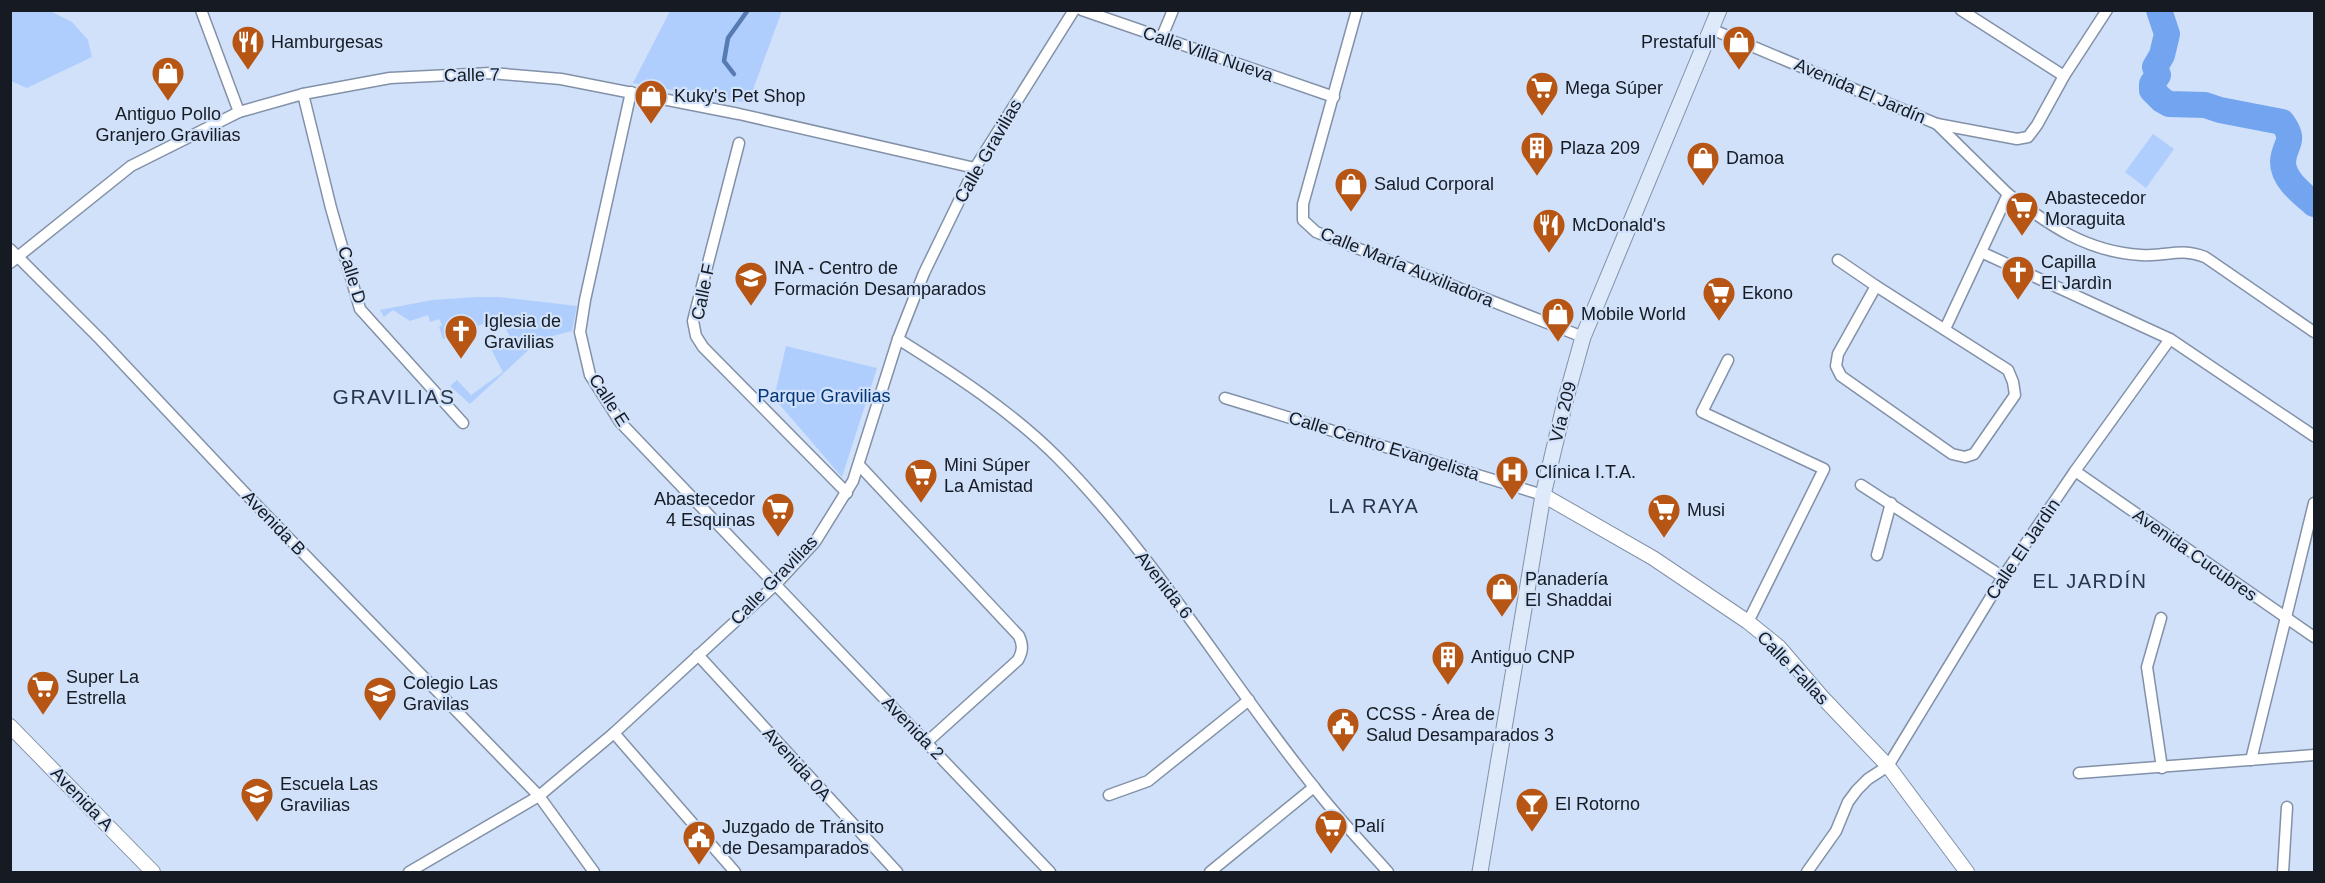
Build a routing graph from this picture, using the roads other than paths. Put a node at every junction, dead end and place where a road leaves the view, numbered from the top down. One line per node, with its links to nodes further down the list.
1 (201, 10): 15 (street)
2 (1074, 10): 18 (street, Calle Gravilias)
3 (1082, 10): 10 (street, Calle Villa Nueva)
4 (1173, 10): 10 (street)
5 (1357, 10): 14 (street, Calle María Auxiliadora)
6 (1719, 10): 9 (main road, Vía 209)
7 (1960, 10): 11 (street)
8 (2107, 10): 11 (street)
9 (1711, 29): 16 (street, Avenida El Jardín); 26 (main road, Vía 209)
10 (1161, 39): 14 (street, Calle Villa Nueva)
11 (2064, 76): 16 (street)
12 (631, 92): 13 (street, Calle 7); 18 (street, Calle 7); 42 (street, Calle E)
13 (303, 94): 15 (street, Calle 7); 31 (street, Calle D)
14 (1334, 97): 26 (street, Calle María Auxiliadora)
15 (239, 112): 21 (street, Calle 7)
16 (1937, 124): 19 (street, Avenida El Jardín)
17 (739, 143): 36 (street, Calle F)
18 (975, 168): 27 (street, Calle Gravilias)
19 (2008, 194): 20 (street); 25 (street, Avenida El Jardín)
20 (1981, 252): 24 (street); 28 (street)
21 (13, 256): 59 (street, Avenida B)
22 (1838, 260): 23 (street)
23 (1876, 286): 24 (street); 24 (street)
24 (1945, 329)
25 (2314, 332)
26 (1582, 337): 37 (main road, Vía 209)
27 (898, 339): 33 (street, Calle Gravilias); 48 (street, Avenida 6)
28 (2170, 339): 32 (street); 34 (street, Calle El Jardìn)
29 (1728, 360): 45 (street)
30 (1225, 398): 37 (street, Calle Centro Evangelista)
31 (463, 423)
32 (2314, 436)
33 (859, 465): 36 (street, Calle Gravilias); 51 (street)
34 (2075, 471): 41 (street, Calle El Jardìn); 44 (street, Avenida Cucubres)
35 (1861, 485): 38 (street)
36 (847, 493): 42 (street, Calle Gravilias)
37 (1543, 495): 45 (street, Calle Fallas); 70 (main road, Vía 209)
38 (1891, 503): 40 (street); 41 (street)
39 (2314, 503): 44 (street)
40 (1877, 555)
41 (2003, 577): 54 (street, Calle El Jardìn)
42 (776, 584): 47 (street, Calle Gravilias); 51 (street, Avenida 2)
43 (2161, 618): 55 (street)
44 (2286, 618): 46 (street, Avenida Cucubres); 53 (street)
45 (1748, 622): 54 (street, Calle Fallas)
46 (2314, 637)
47 (698, 656): 50 (street, Calle Gravilias); 66 (street, Avenida 0A)
48 (1249, 700): 57 (street, Avenida 6); 58 (street)
49 (10, 726): 62 (street, Avenida A)
50 (614, 734): 59 (street, Calle Gravilias); 65 (street)
51 (927, 742): 67 (street, Avenida 2)
52 (2314, 755): 53 (street)
53 (2251, 760): 55 (street)
54 (1888, 766): 71 (street); 72 (street, Calle Fallas)
55 (2162, 768): 56 (street)
56 (2079, 774)
57 (1314, 787): 68 (street); 69 (street, Avenida 6)
58 (1109, 795)
59 (538, 796): 61 (street, Calle Gravilias); 64 (street, Avenida B)
60 (2287, 807): 73 (street)
61 (425, 869): 63 (street, Calle Gravilias)
62 (153, 873)
63 (409, 873)
64 (594, 873)
65 (735, 873)
66 (897, 873)
67 (1050, 873)
68 (1210, 873)
69 (1388, 873)
70 (1480, 873)
71 (1807, 873)
72 (1967, 873)
73 (2283, 873)

